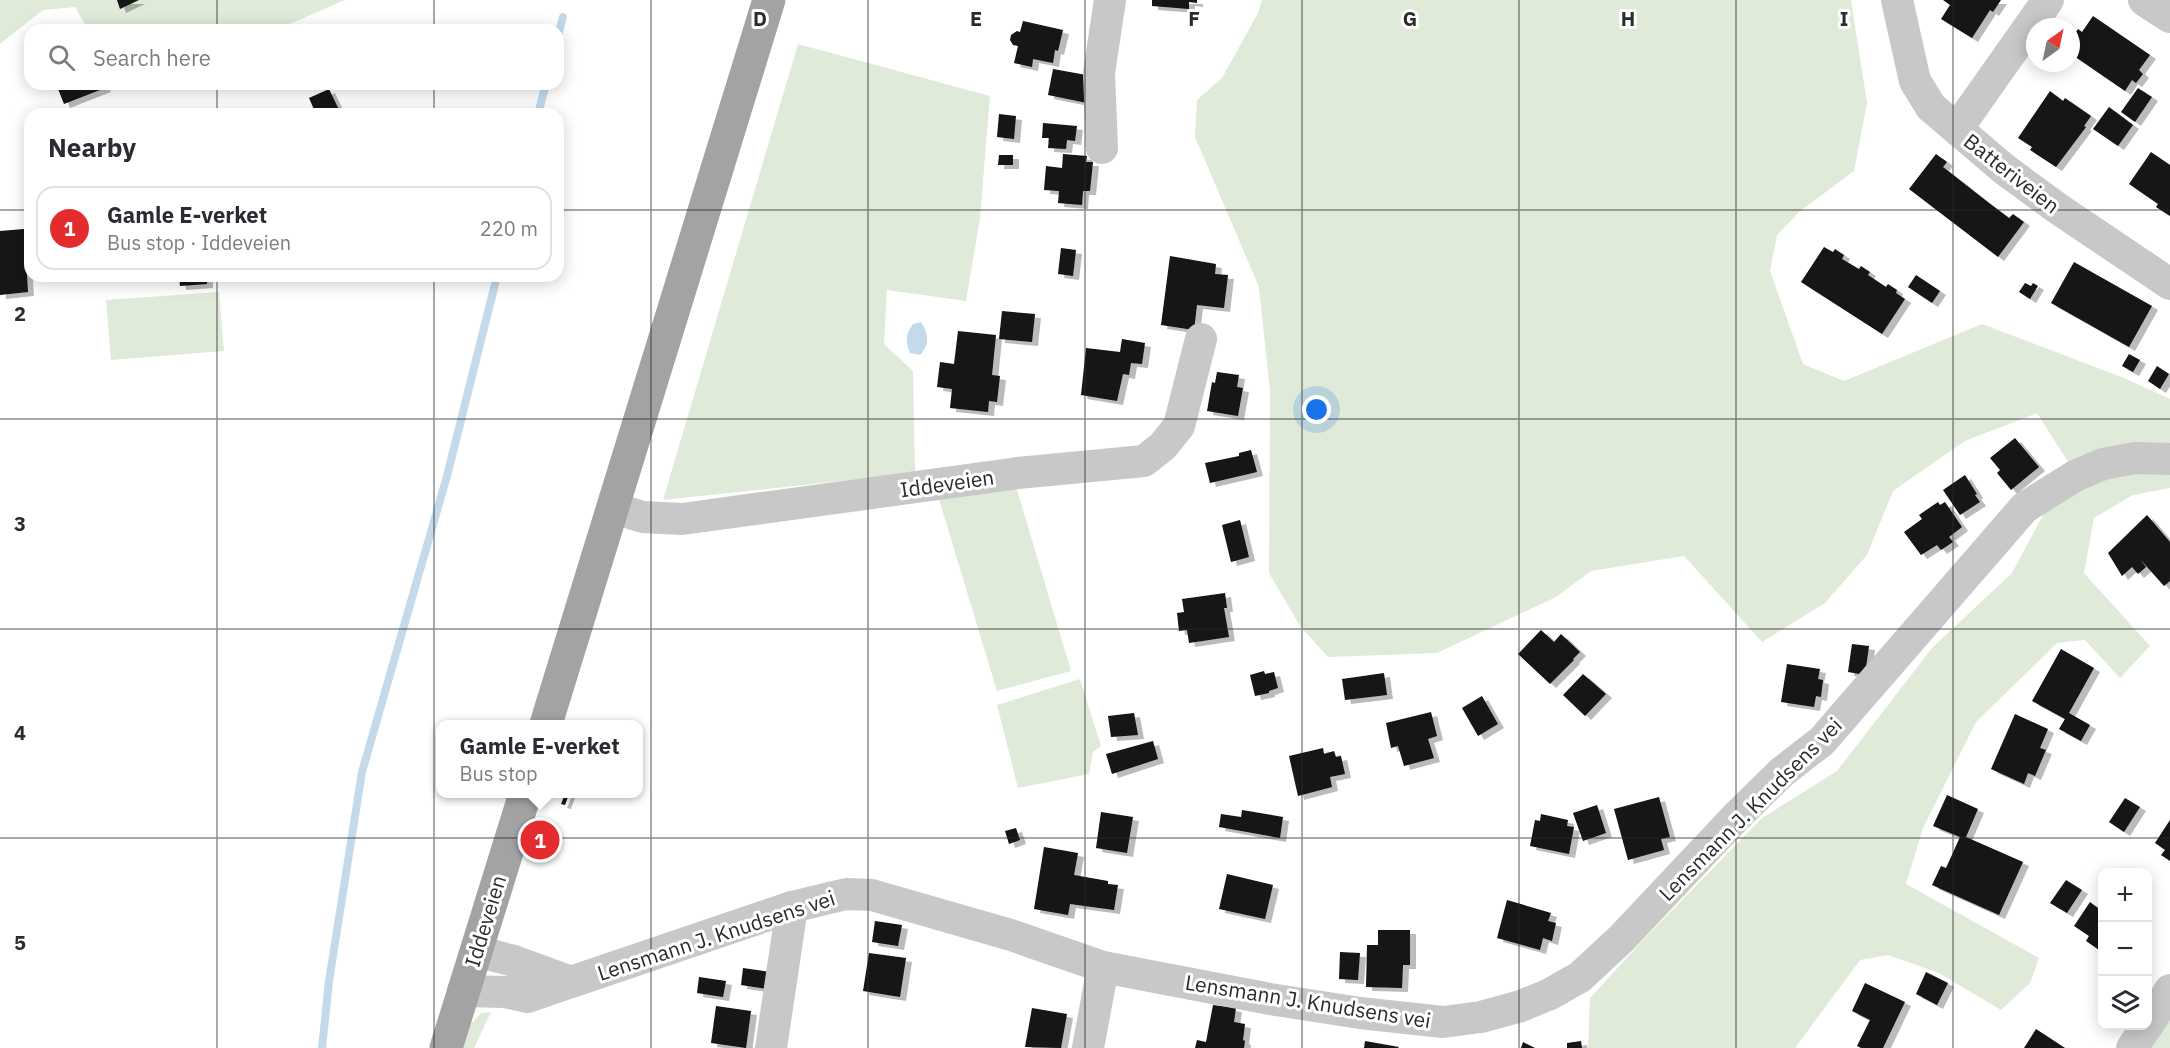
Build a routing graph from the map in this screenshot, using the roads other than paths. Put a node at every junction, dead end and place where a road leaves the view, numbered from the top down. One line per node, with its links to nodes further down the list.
1 (769, 0): 12 (main road)
2 (1110, 0): 8 (street)
3 (1897, 0): 7 (street)
4 (2049, 0): 7 (street, Batteriveien)
5 (2144, 0): 6 (street)
6 (2170, 17)
7 (1957, 129): 9 (street, Batteriveien)
8 (1102, 148)
9 (2170, 284)
10 (1201, 339): 12 (street, Iddeveien)
11 (2170, 459): 23 (street, Lensmann J. Knudsens vei)
12 (613, 508): 13 (main road)
13 (547, 720)
14 (524, 798): 16 (main road, Iddeveien)
15 (792, 907): 17 (street, Lensmann J. Knudsens vei); 18 (street, Lensmann J. Knudsens vei); 25 (street)
16 (476, 951): 18 (street, Lensmann J. Knudsens vei); 20 (main road, Iddeveien)
17 (1103, 967): 23 (street, Lensmann J. Knudsens vei); 26 (street)
18 (571, 982): 20 (street, Lensmann J. Knudsens vei)
19 (2170, 990): 21 (street)
20 (463, 991): 24 (main road, Iddeveien)
21 (2152, 1017)
22 (2144, 1030): 27 (street)
23 (1439, 1035)
24 (446, 1048)
25 (771, 1048)
26 (1088, 1048)
27 (2132, 1048)

